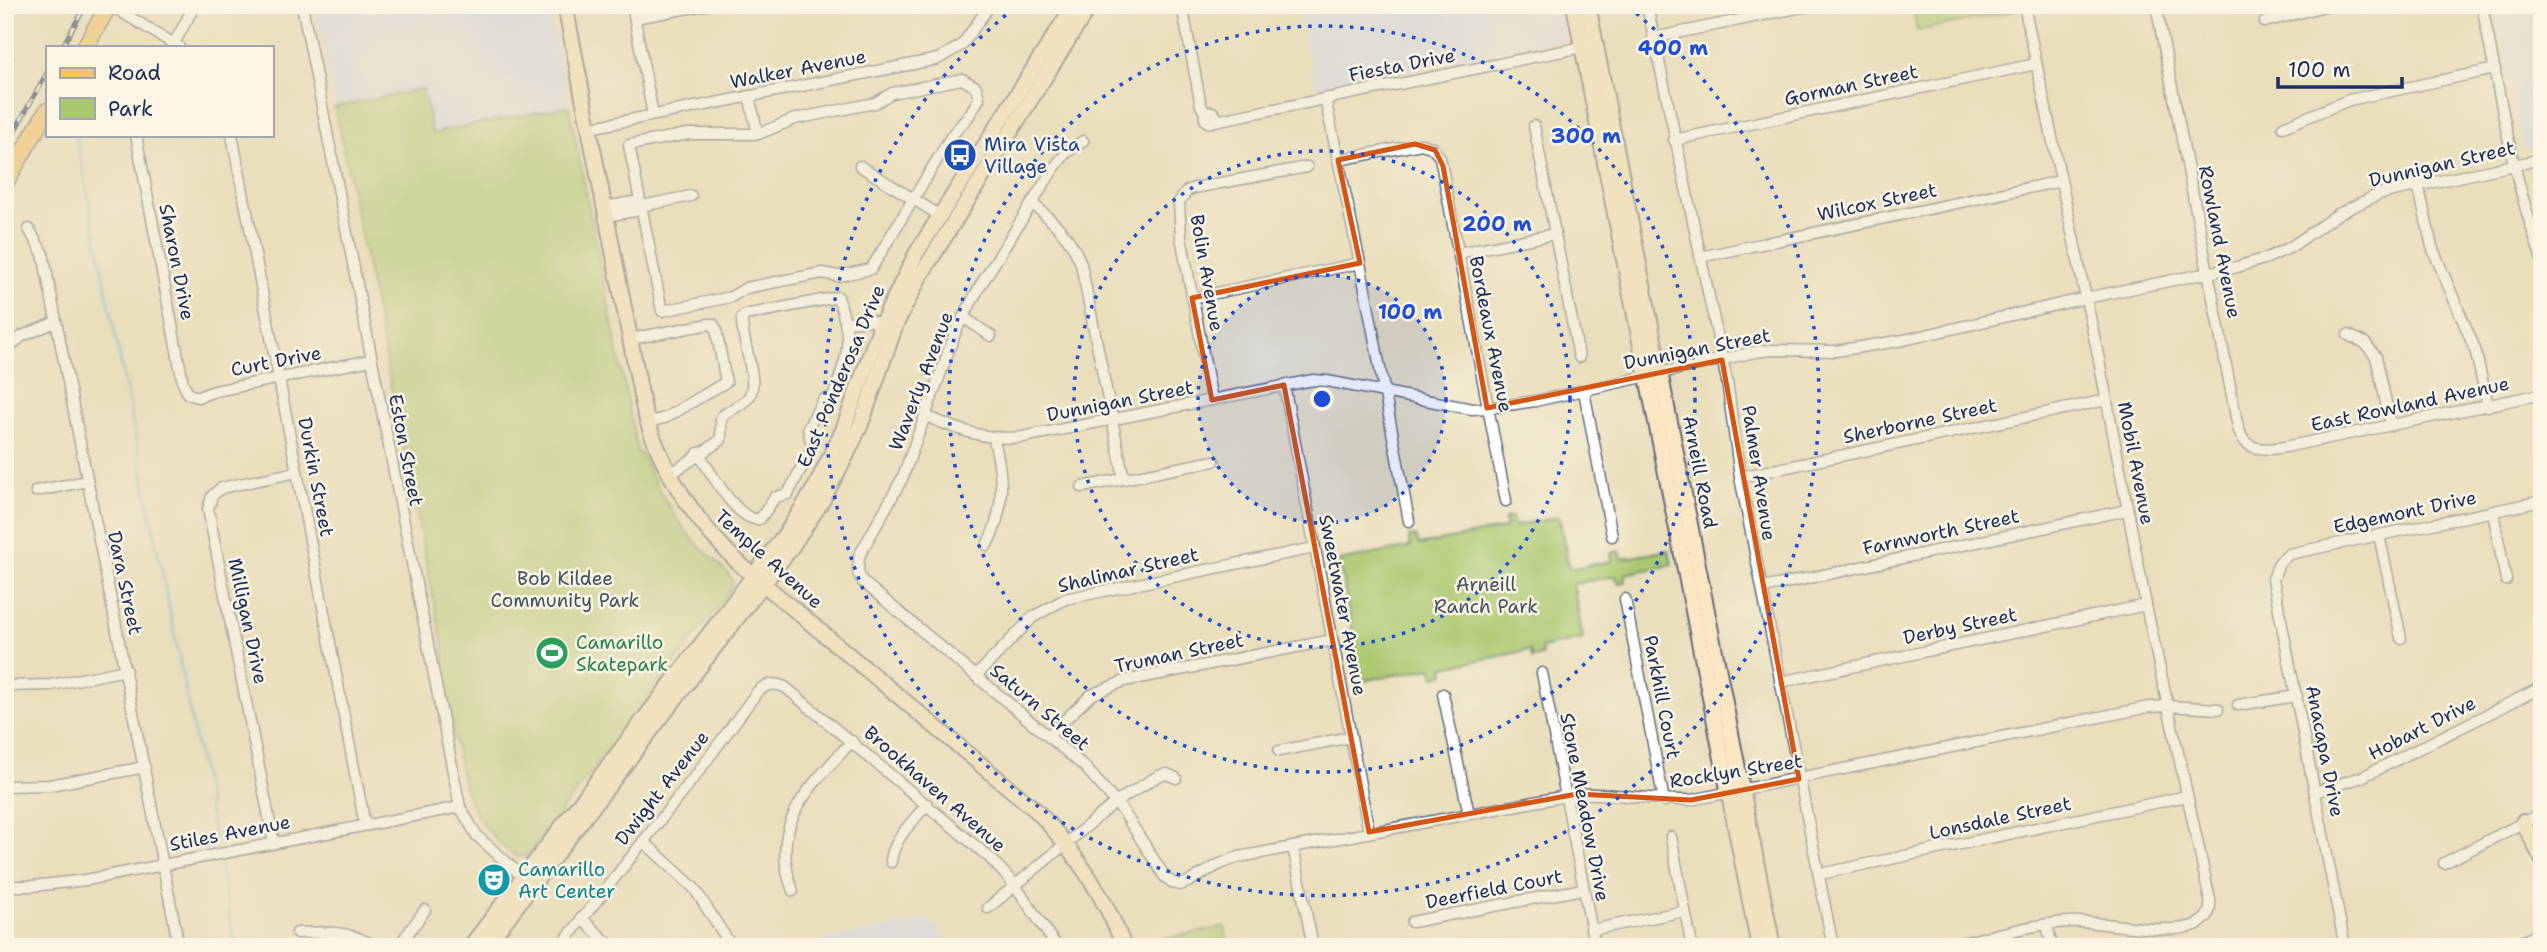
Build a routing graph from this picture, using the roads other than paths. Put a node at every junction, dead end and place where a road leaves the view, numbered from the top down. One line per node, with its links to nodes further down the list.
1 (110, 5): 23 (main road); 24 (street)
2 (195, 5): 24 (street)
3 (302, 5): 72 (street, Eston Street)
4 (565, 5): 34 (main road, Temple Avenue)
5 (632, 5): 20 (street)
6 (705, 5): 20 (street)
7 (990, 5): 28 (street, Walker Avenue)
8 (1074, 5): 53 (main road, East Ponderosa Drive)
9 (1090, 5): 111 (main road, East Ponderosa Drive)
10 (1182, 5): 29 (street, Fiesta Drive)
11 (1574, 5): 25 (main road, Arneill Road)
12 (1588, 5): 25 (main road, Arneill Road)
13 (1647, 5): 22 (street, Palmer Avenue)
14 (1812, 5): 19 (street)
15 (2024, 5): 26 (street, Mobil Avenue)
16 (2156, 5): 60 (street, Rowland Avenue)
17 (2328, 5): 21 (street)
18 (2482, 5): 27 (street)
19 (1775, 9): 22 (street)
20 (635, 18): 31 (street)
21 (2264, 22)
22 (1653, 38): 38 (street, Palmer Avenue)
23 (86, 46)
24 (175, 46)
25 (1589, 46): 29 (street, Fiesta Drive); 74 (main road, Arneill Road)
26 (2036, 64): 38 (street, Gorman Street); 45 (street, Mobil Avenue)
27 (2495, 69): 33 (street); 42 (street)
28 (748, 96): 31 (street, Walker Avenue); 35 (street)
29 (1325, 98): 41 (street)
30 (46, 113): 46 (main road)
31 (653, 116): 34 (street, Walker Avenue)
32 (1534, 126): 55 (street)
33 (2283, 127)
34 (589, 128): 52 (main road, Temple Avenue)
35 (758, 134): 49 (street); 51 (street)
36 (136, 136): 79 (street, Sharon Drive)
37 (232, 136): 75 (street, Durkin Street)
38 (1674, 140): 57 (street, Palmer Avenue)
39 (1083, 141): 50 (street, Waverly Avenue)
40 (2542, 159): 42 (street, Dunnigan Street)
41 (1338, 160): 56 (street, Bordeaux Avenue); 59 (street)
42 (2514, 164): 47 (street, Dunnigan Street); 58 (street)
43 (860, 166): 49 (street)
44 (1307, 167): 62 (street, Bolin Avenue)
45 (2061, 181): 57 (street, Wilcox Street); 61 (street, Mobil Avenue)
46 (5, 183)
47 (2418, 184): 60 (street, Dunnigan Street); 83 (street)
48 (691, 196): 51 (street)
49 (914, 200): 51 (street); 53 (street)
50 (1033, 204): 63 (street, Waverly Avenue); 86 (street)
51 (642, 206): 52 (street)
52 (605, 212): 69 (main road, Temple Avenue)
53 (939, 215): 66 (main road, East Ponderosa Drive)
54 (29, 229): 64 (street, Dara Street)
55 (1555, 234): 56 (street); 71 (street)
56 (1458, 254): 84 (street, Bordeaux Avenue)
57 (1700, 257): 73 (street, Palmer Avenue)
58 (2542, 258)
59 (1360, 262): 62 (street); 78 (street)
60 (2208, 272): 61 (street, Dunnigan Street); 90 (street, Rowland Avenue)
61 (2087, 298): 73 (street, Dunnigan Street); 82 (street, Mobil Avenue)
62 (1192, 299): 81 (street, Bolin Avenue)
63 (964, 317): 68 (street); 85 (street, Waverly Avenue)
64 (55, 322): 70 (street); 97 (street, Dara Street)
65 (847, 322): 66 (street); 91 (street); 91 (street)
66 (881, 325): 111 (main road, East Ponderosa Drive)
67 (2348, 335): 88 (street)
68 (991, 336)
69 (630, 338): 87 (main road, Temple Avenue); 87 (street)
70 (5, 351)
71 (1579, 357)
72 (371, 360): 75 (street, Curt Drive); 145 (street, Eston Street)
73 (1722, 360): 74 (street, Dunnigan Street); 95 (street, Palmer Avenue)
74 (1654, 375): 77 (street, Dunnigan Street); 138 (main road, Arneill Road)
75 (279, 378): 79 (street, Curt Drive); 93 (street, Durkin Street)
76 (1284, 385): 78 (street, Dunnigan Street); 81 (street, Dunnigan Street); 108 (street, Sweetwater Avenue)
77 (1584, 391): 84 (street, Dunnigan Street); 106 (street)
78 (1385, 393): 84 (street, Dunnigan Street); 104 (street)
79 (188, 394)
80 (2542, 394): 83 (street, East Rowland Avenue)
81 (1212, 400): 86 (street, Dunnigan Street)
82 (2107, 400): 95 (street, Sherborne Street); 102 (street, Mobil Avenue)
83 (2488, 406): 88 (street, East Rowland Avenue)
84 (1487, 408): 100 (street, Bordeaux Avenue)
85 (926, 416): 89 (street, Dunnigan Street); 110 (street, Waverly Avenue)
86 (1111, 419): 89 (street, Dunnigan Street); 96 (street)
87 (648, 422): 94 (main road, Temple Avenue)
88 (2391, 425): 90 (street, East Rowland Avenue)
89 (994, 439): 107 (street)
90 (2286, 447)
91 (698, 453): 94 (street)
92 (1214, 461): 96 (street)
93 (297, 472): 149 (street, Durkin Street); 153 (street, Milligan Drive)
94 (669, 475): 111 (main road, Temple Avenue)
95 (1740, 477): 113 (street, Palmer Avenue)
96 (1124, 478): 98 (street)
97 (86, 481): 99 (street); 118 (street, Dara Street)
98 (1082, 486)
99 (36, 491)
100 (1506, 501)
101 (2542, 501): 103 (street, Edgemont Drive)
102 (2127, 510): 113 (street, Farnworth Street); 115 (street, Mobil Avenue)
103 (2493, 512): 105 (street, Edgemont Drive); 112 (street)
104 (1409, 521)
105 (2379, 535): 109 (street, Edgemont Drive); 116 (street)
106 (1612, 536)
107 (987, 545)
108 (1314, 548): 117 (street, Sweetwater Avenue); 120 (street, Shalimar Street)
109 (2278, 563): 126 (street, Anacapa Drive)
110 (858, 573): 120 (street, Saturn Street)
111 (758, 579): 154 (main road, Temple Avenue); 161 (main road, East Ponderosa Drive)
112 (2506, 580)
113 (1763, 588): 121 (street, Palmer Avenue)
114 (1625, 599): 142 (street, Parkhill Court)
115 (2146, 605): 121 (street, Derby Street); 128 (street, Mobil Avenue)
116 (2401, 638)
117 (1332, 640): 130 (street, Truman Street); 131 (street, Sweetwater Avenue)
118 (126, 670): 123 (street); 134 (street, Dara Street)
119 (1542, 673): 141 (street, Stone Meadow Drive)
120 (975, 676): 130 (street, Saturn Street)
121 (1780, 682): 136 (street, Palmer Avenue)
122 (767, 685): 132 (street, Brookhaven Avenue); 152 (street, Dwight Avenue)
123 (5, 686)
124 (2542, 687): 139 (street, Hobart Drive)
125 (1443, 694): 147 (street)
126 (2297, 696): 127 (street); 139 (street, Anacapa Drive)
127 (2238, 705)
128 (2168, 706): 129 (street, Rocklyn Street); 136 (street, Rocklyn Street); 140 (street, Mobil Avenue)
129 (2218, 709)
130 (1049, 735): 143 (street, Saturn Street)
131 (1351, 737): 133 (street); 150 (street, Sweetwater Avenue)
132 (852, 741): 144 (street, Brookhaven Avenue); 166 (street)
133 (1279, 751)
134 (145, 767): 137 (street); 159 (street, Dara Street)
135 (1176, 778): 143 (street)
136 (1799, 779): 138 (street, Rocklyn Street); 160 (street, Palmer Avenue)
137 (5, 786)
138 (1735, 792): 142 (street, Rocklyn Street); 189 (main road, Arneill Road); 190 (main road, Arneill Road)
139 (2315, 792): 194 (street, Anacapa Drive)
140 (2187, 796): 160 (street, Lonsdale Street); 172 (street, Mobil Avenue)
141 (1565, 797): 142 (street, Rocklyn Street); 147 (street, Rocklyn Street); 165 (street, Stone Meadow Drive)
142 (1664, 801)
143 (1116, 802): 154 (street); 162 (street, Saturn Street)
144 (927, 804): 157 (street); 163 (street, Brookhaven Avenue)
145 (460, 807): 149 (street, Stiles Avenue); 161 (street, Eston Street)
146 (2542, 813): 148 (street)
147 (1469, 814): 150 (street, Rocklyn Street)
148 (2523, 822): 156 (main road); 158 (street)
149 (365, 825): 153 (street, Stiles Avenue)
150 (1369, 832): 155 (street, Rocklyn Street)
151 (1671, 837): 169 (street)
152 (643, 841): 170 (street, Dwight Avenue); 183 (street)
153 (274, 842): 159 (street, Stiles Avenue)
154 (1066, 843): 163 (street); 185 (main road, Temple Avenue)
155 (1293, 847): 162 (street, Rocklyn Street); 186 (street)
156 (2542, 859)
157 (891, 862)
158 (2444, 863)
159 (164, 864): 164 (street, Stiles Avenue); 176 (street, Dara Street)
160 (1819, 874): 191 (street, Palmer Avenue)
161 (528, 881): 179 (main road, East Ponderosa Drive); 180 (main road, East Ponderosa Drive)
162 (1180, 884)
163 (1016, 885): 167 (street); 184 (street, Brookhaven Avenue)
164 (5, 886)
165 (1583, 889): 171 (street, Deerfield Court); 173 (street, Stone Meadow Drive)
166 (793, 891)
167 (988, 908)
168 (425, 910): 178 (street)
169 (1685, 911): 173 (street); 188 (street)
170 (580, 918): 181 (street, Dwight Avenue); 182 (street)
171 (1412, 922)
172 (2047, 925): 192 (street); 193 (street)
173 (1591, 930): 187 (street, Stone Meadow Drive)
174 (2542, 932): 195 (street)
175 (297, 933): 177 (street)
176 (179, 947)
177 (375, 947)
178 (398, 947)
179 (470, 947)
180 (485, 947)
181 (560, 947)
182 (612, 947)
183 (732, 947)
184 (1057, 947)
185 (1124, 947)
186 (1313, 947)
187 (1595, 947)
188 (1692, 947)
189 (1759, 947)
190 (1773, 947)
191 (1833, 947)
192 (1945, 947)
193 (2052, 947)
194 (2345, 947)
195 (2512, 947)

